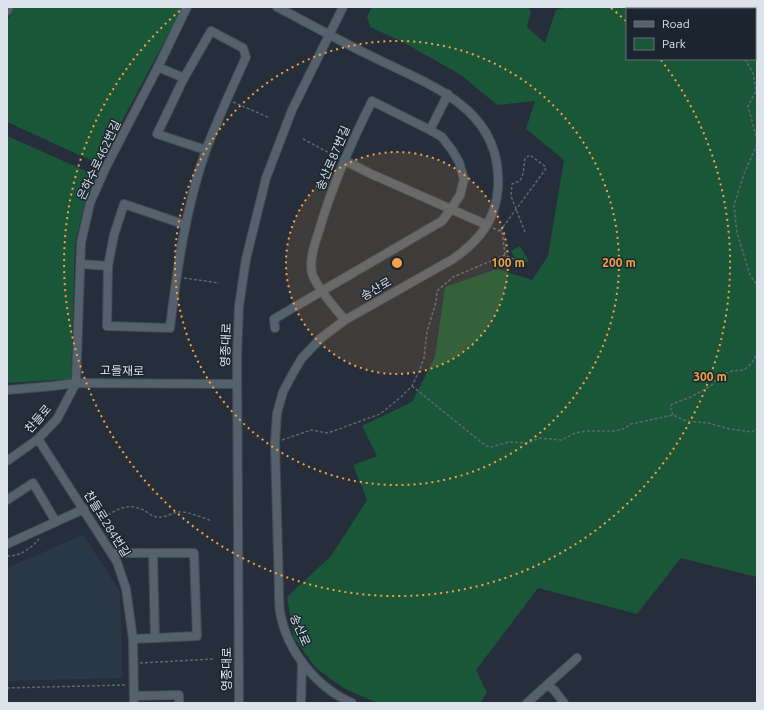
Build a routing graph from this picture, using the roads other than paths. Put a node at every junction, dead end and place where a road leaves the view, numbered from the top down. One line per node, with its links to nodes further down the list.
1 (9, 7): 5 (street)
2 (187, 7): 7 (street, 은하수로462번길)
3 (277, 7): 6 (street, 송산로)
4 (343, 7): 6 (street, 영종대로)
5 (7, 11)
6 (329, 34): 9 (street, 송산로); 22 (street, 영종대로)
7 (158, 67): 8 (street); 16 (street, 은하수로462번길)
8 (184, 78): 11 (street); 11 (street)
9 (448, 94): 10 (street); 15 (street, 송산로)
10 (430, 130): 12 (street, 송산로87번길); 13 (street)
11 (206, 150): 14 (street)
12 (342, 159): 13 (street); 18 (street, 송산로87번길)
13 (451, 209): 15 (street); 18 (street)
14 (186, 225): 17 (street); 17 (street)
15 (490, 226): 19 (street, 송산로)
16 (81, 264): 17 (street); 21 (street, 은하수로462번길)
17 (108, 266)
18 (322, 291): 19 (street, 송산로87번길); 20 (street)
19 (345, 320): 35 (street, 송산로)
20 (274, 328)
21 (76, 383): 22 (street, 고들재로); 23 (street, 고들재로); 24 (street, 찬들로)
22 (237, 384): 39 (street, 영종대로)
23 (7, 390)
24 (38, 439): 25 (street, 찬들로); 27 (street, 찬들로284번길)
25 (7, 461)
26 (7, 500): 28 (street)
27 (84, 509): 28 (street); 30 (street, 찬들로284번길)
28 (56, 522): 29 (street)
29 (7, 544)
30 (112, 553): 31 (street); 33 (street, 찬들로284번길)
31 (153, 553): 32 (street); 32 (street)
32 (155, 638): 33 (street)
33 (133, 639): 37 (street, 찬들로284번길)
34 (577, 658): 36 (street)
35 (302, 662): 40 (street, 송산로); 41 (street, 송산로)
36 (548, 685): 42 (street); 43 (street)
37 (134, 700): 38 (street)
38 (179, 703)
39 (239, 703)
40 (301, 703)
41 (352, 703)
42 (528, 703)
43 (564, 703)

